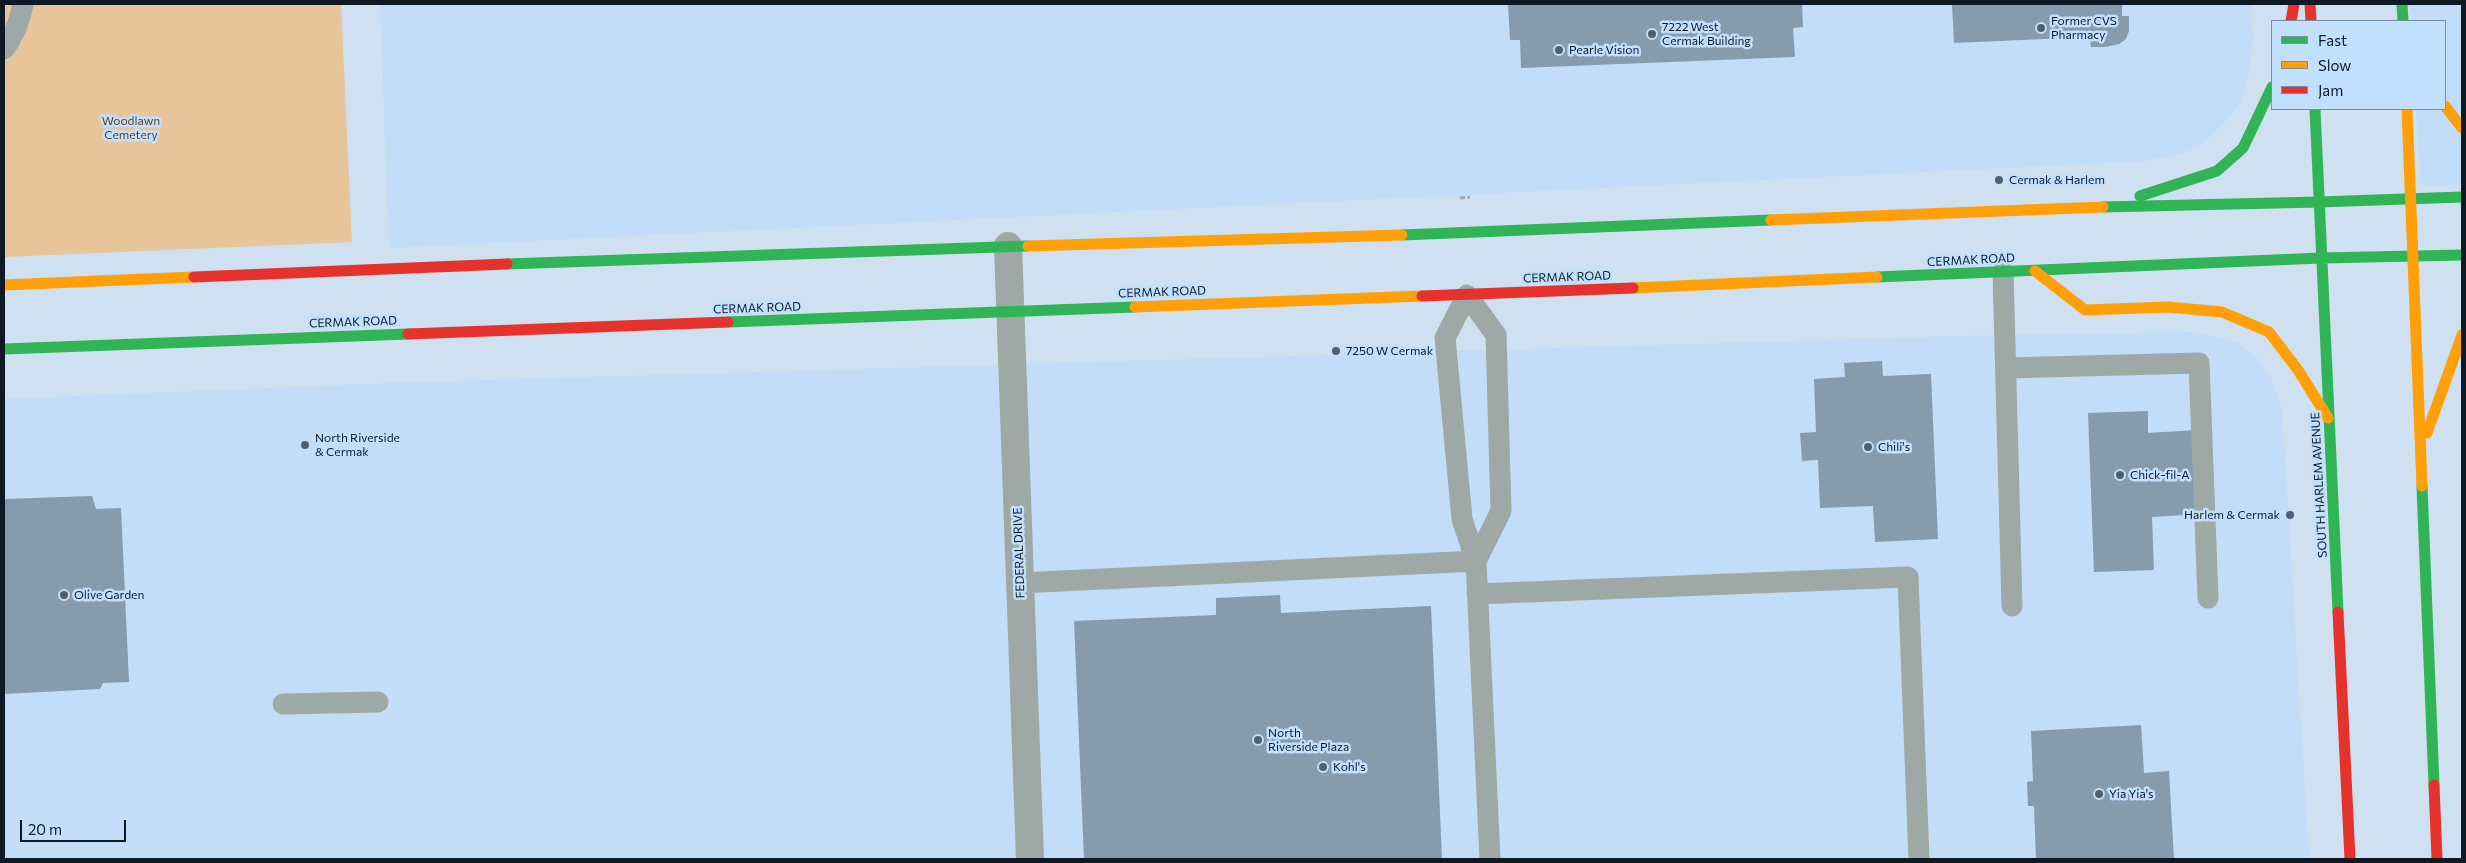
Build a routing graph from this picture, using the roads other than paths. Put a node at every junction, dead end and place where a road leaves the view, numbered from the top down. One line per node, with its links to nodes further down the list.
1 (24, 4): 8 (lane)
2 (2294, 4): 5 (main road)
3 (2310, 4): 6 (main road)
4 (2402, 4): 7 (main road)
5 (2290, 20)
6 (2311, 20)
7 (2403, 20)
8 (4, 49)
9 (2271, 90): 17 (main road)
10 (2446, 107): 13 (main road)
11 (2315, 110): 16 (main road, SOUTH HARLEM AVENUE)
12 (2407, 110): 15 (main road)
13 (2462, 128)
14 (2462, 197): 15 (main road)
15 (2411, 199): 16 (main road); 20 (main road)
16 (2319, 202): 17 (main road); 21 (main road, SOUTH HARLEM AVENUE)
17 (2094, 207): 18 (main road)
18 (1008, 246): 24 (main road); 26 (street, FEDERAL DRIVE)
19 (2462, 255): 20 (main road, CERMAK ROAD)
20 (2414, 257): 21 (main road, CERMAK ROAD); 31 (main road)
21 (2321, 258): 22 (main road, CERMAK ROAD); 30 (main road, SOUTH HARLEM AVENUE)
22 (2035, 271): 23 (main road, CERMAK ROAD); 30 (main road)
23 (2003, 272): 25 (main road, CERMAK ROAD); 29 (lane)
24 (4, 285)
25 (1467, 295): 26 (main road, CERMAK ROAD); 32 (lane); 32 (lane)
26 (1010, 313): 28 (main road, CERMAK ROAD); 33 (street, FEDERAL DRIVE)
27 (2462, 335): 31 (main road)
28 (4, 349)
29 (2006, 368): 35 (lane); 36 (lane)
30 (2330, 421): 42 (main road, SOUTH HARLEM AVENUE)
31 (2422, 446): 43 (main road)
32 (1476, 561): 33 (lane); 34 (lane)
33 (1020, 583): 39 (street, FEDERAL DRIVE)
34 (1477, 594): 40 (lane); 41 (lane)
35 (2208, 598)
36 (2012, 606)
37 (378, 702): 38 (lane)
38 (283, 704)
39 (1030, 859)
40 (1490, 859)
41 (1919, 859)
42 (2350, 859)
43 (2437, 859)

